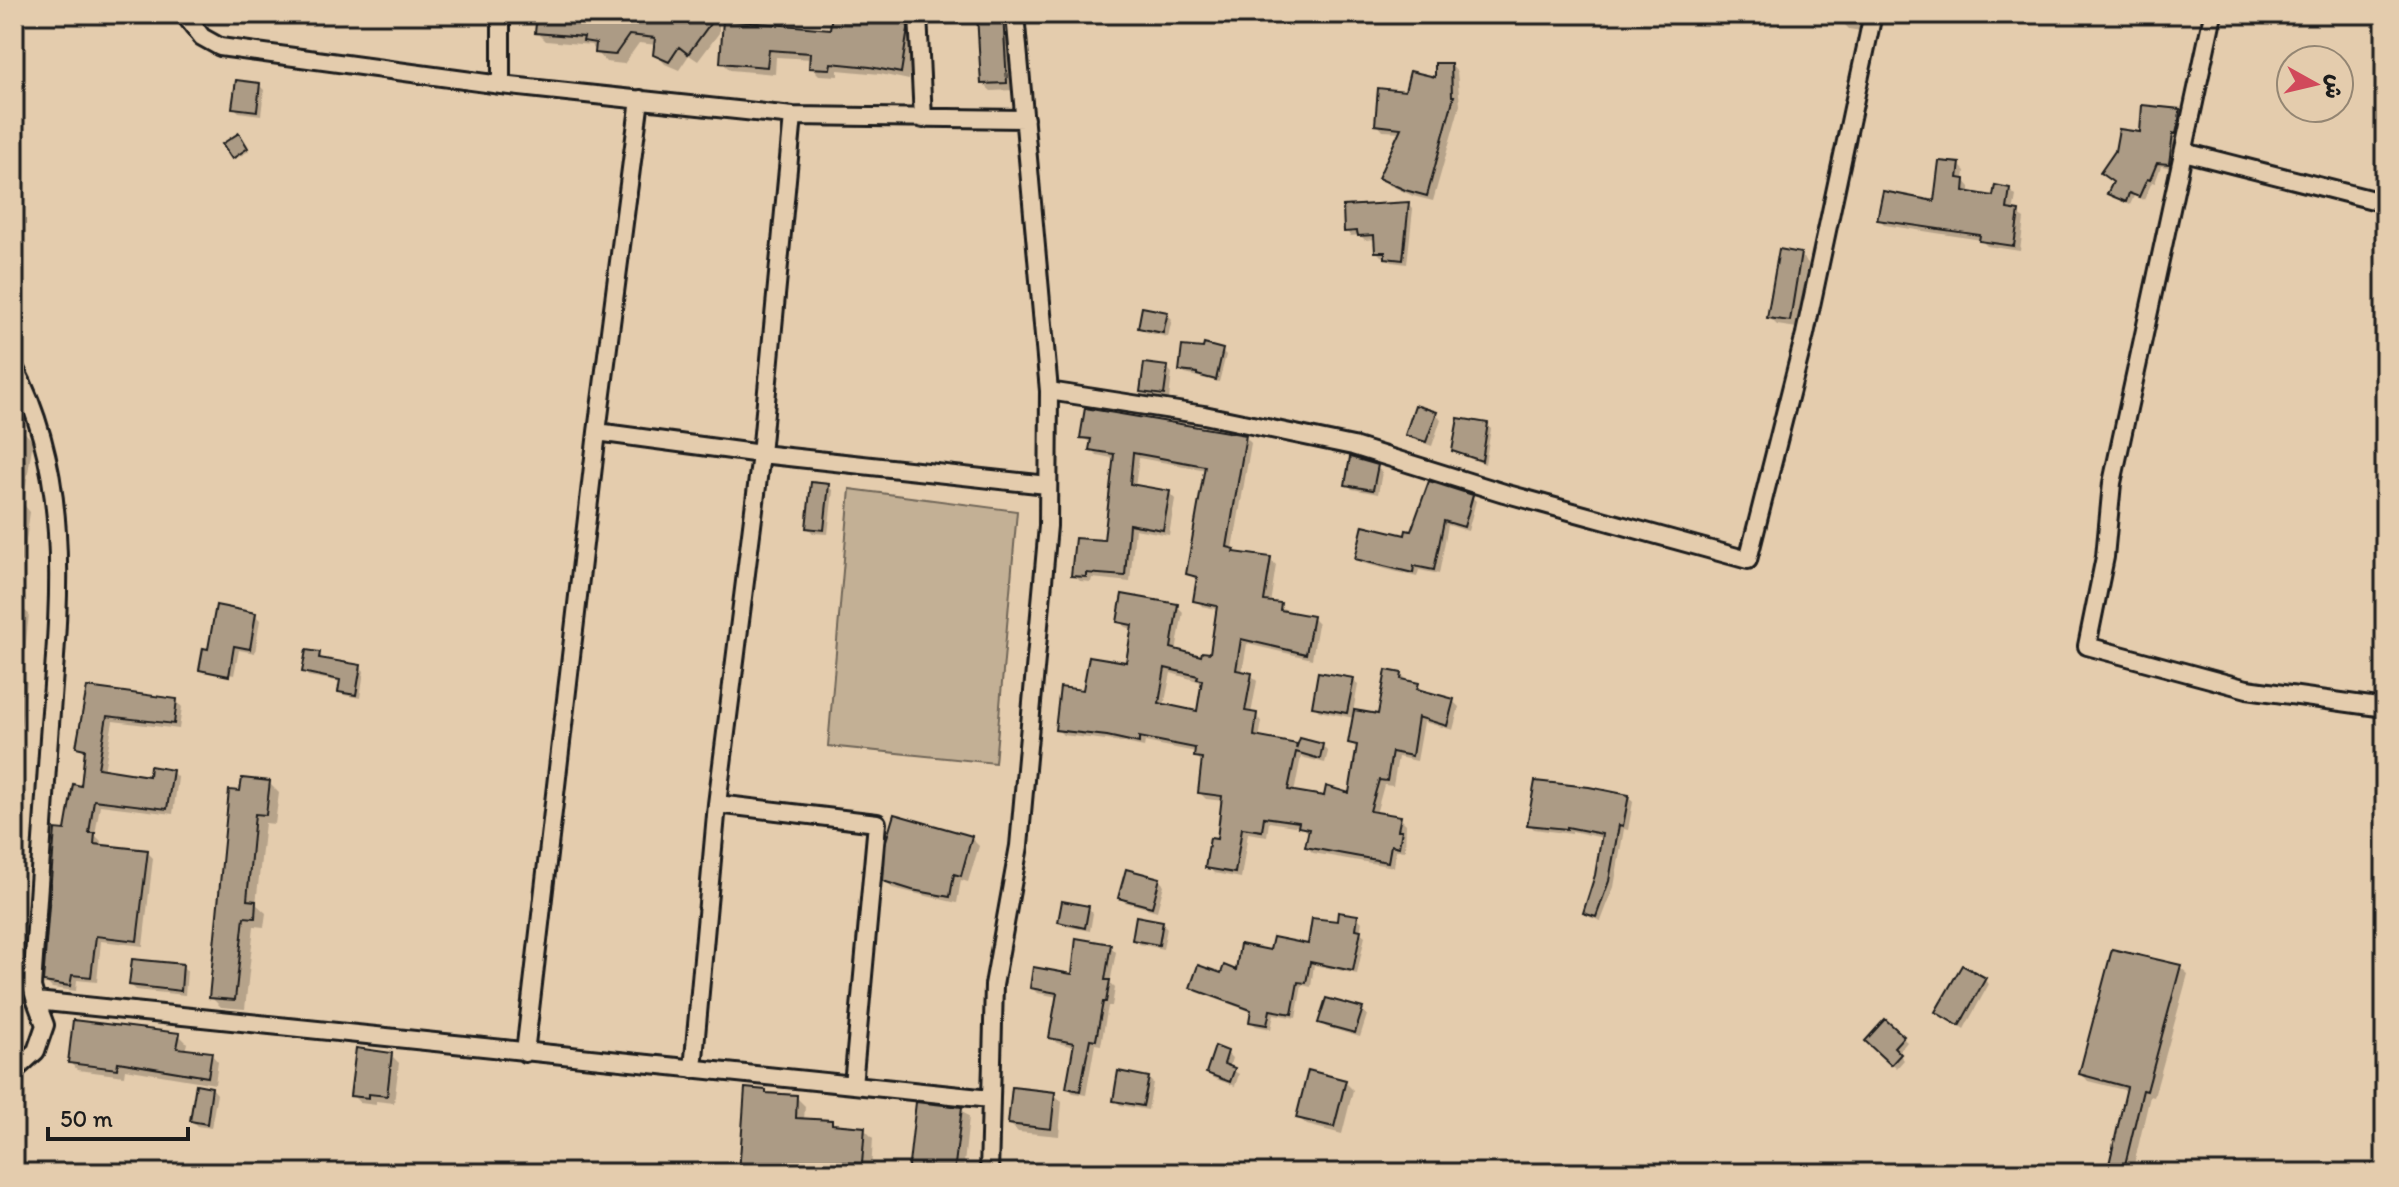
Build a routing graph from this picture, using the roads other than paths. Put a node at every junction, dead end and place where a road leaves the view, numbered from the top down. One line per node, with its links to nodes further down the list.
1 (184, 14): 7 (street)
2 (501, 14): 7 (street)
3 (918, 14): 10 (street)
4 (1015, 14): 11 (street)
5 (1873, 14): 15 (street)
6 (2213, 14): 12 (street)
7 (501, 85): 8 (street)
8 (640, 99): 9 (street); 16 (street)
9 (793, 116): 10 (street); 17 (street)
10 (923, 119): 11 (street)
11 (1025, 119): 15 (street)
12 (2184, 152): 13 (street); 19 (street)
13 (2385, 203)
14 (14, 367): 21 (street)
15 (1049, 391): 18 (street)
16 (597, 432): 17 (street); 22 (street)
17 (761, 454): 18 (street); 20 (street)
18 (1047, 485): 26 (street)
19 (2385, 708)
20 (717, 804): 23 (street); 25 (street)
21 (36, 1001): 22 (street); 24 (street)
22 (525, 1053): 23 (street)
23 (693, 1069): 25 (street)
24 (14, 1071)
25 (853, 1085): 26 (street)
26 (990, 1099): 27 (street)
27 (989, 1173)

